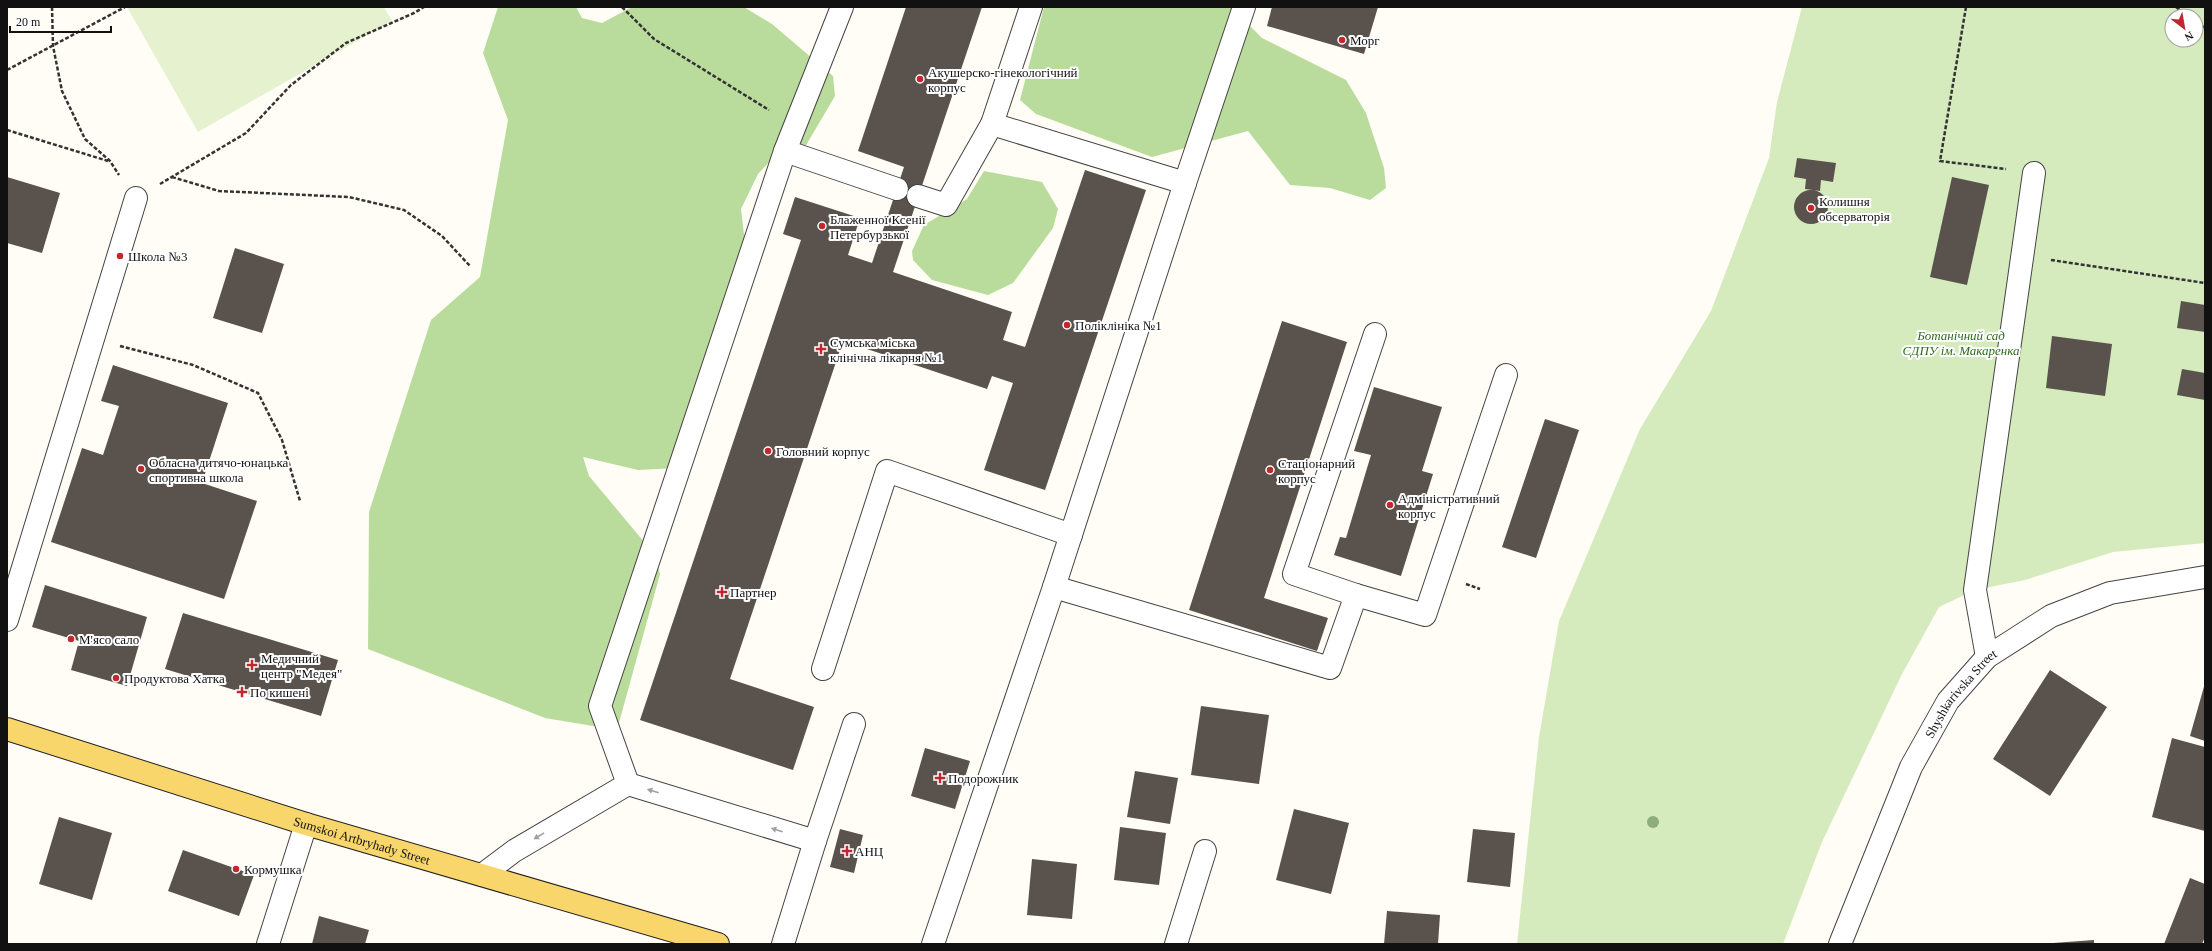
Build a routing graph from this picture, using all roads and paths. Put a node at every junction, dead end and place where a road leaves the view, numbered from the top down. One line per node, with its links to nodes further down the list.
1 (52, 7): 9 (path)
2 (125, 7): 9 (path)
3 (424, 7): 17 (path)
4 (622, 7): 12 (path)
5 (842, 7): 12 (street)
6 (1031, 7): 11 (street)
7 (1244, 7): 18 (street)
8 (1966, 7): 16 (path)
9 (54, 46): 10 (path); 15 (path)
10 (7, 70)
11 (992, 124): 18 (street); 20 (street)
12 (795, 126): 14 (street)
13 (7, 130): 15 (path)
14 (785, 151): 19 (street); 38 (street)
15 (110, 161): 21 (path)
16 (2034, 173): 22 (street)
17 (172, 177): 21 (path); 23 (path)
18 (1185, 183): 29 (street)
19 (897, 189)
20 (918, 196)
21 (136, 198): 26 (street)
22 (2022, 256): 24 (path); 34 (street)
23 (470, 266)
24 (2205, 283)
25 (1375, 334): 32 (street)
26 (93, 339): 28 (path); 33 (street)
27 (1506, 375): 32 (street)
28 (300, 501)
29 (1070, 535): 31 (street); 35 (street)
30 (2205, 577): 34 (street, Shyshkarivska Street)
31 (1054, 587): 32 (street); 46 (street)
32 (1356, 595)
33 (7, 620)
34 (1988, 657): 48 (street, Shyshkarivska Street)
35 (823, 669)
36 (854, 724): 40 (street)
37 (7, 729): 39 (main road, Sumskoi Artbryhady Street)
38 (628, 784): 40 (street, one-way to 38); 42 (street, one-way to 42)
39 (306, 824): 42 (main road, Sumskoi Artbryhady Street); 43 (street)
40 (815, 841): 45 (street)
41 (1205, 851): 47 (street)
42 (482, 875): 44 (main road, Sumskoi Artbryhady Street)
43 (268, 944)
44 (718, 944)
45 (783, 944)
46 (933, 944)
47 (1176, 944)
48 (1840, 944)

